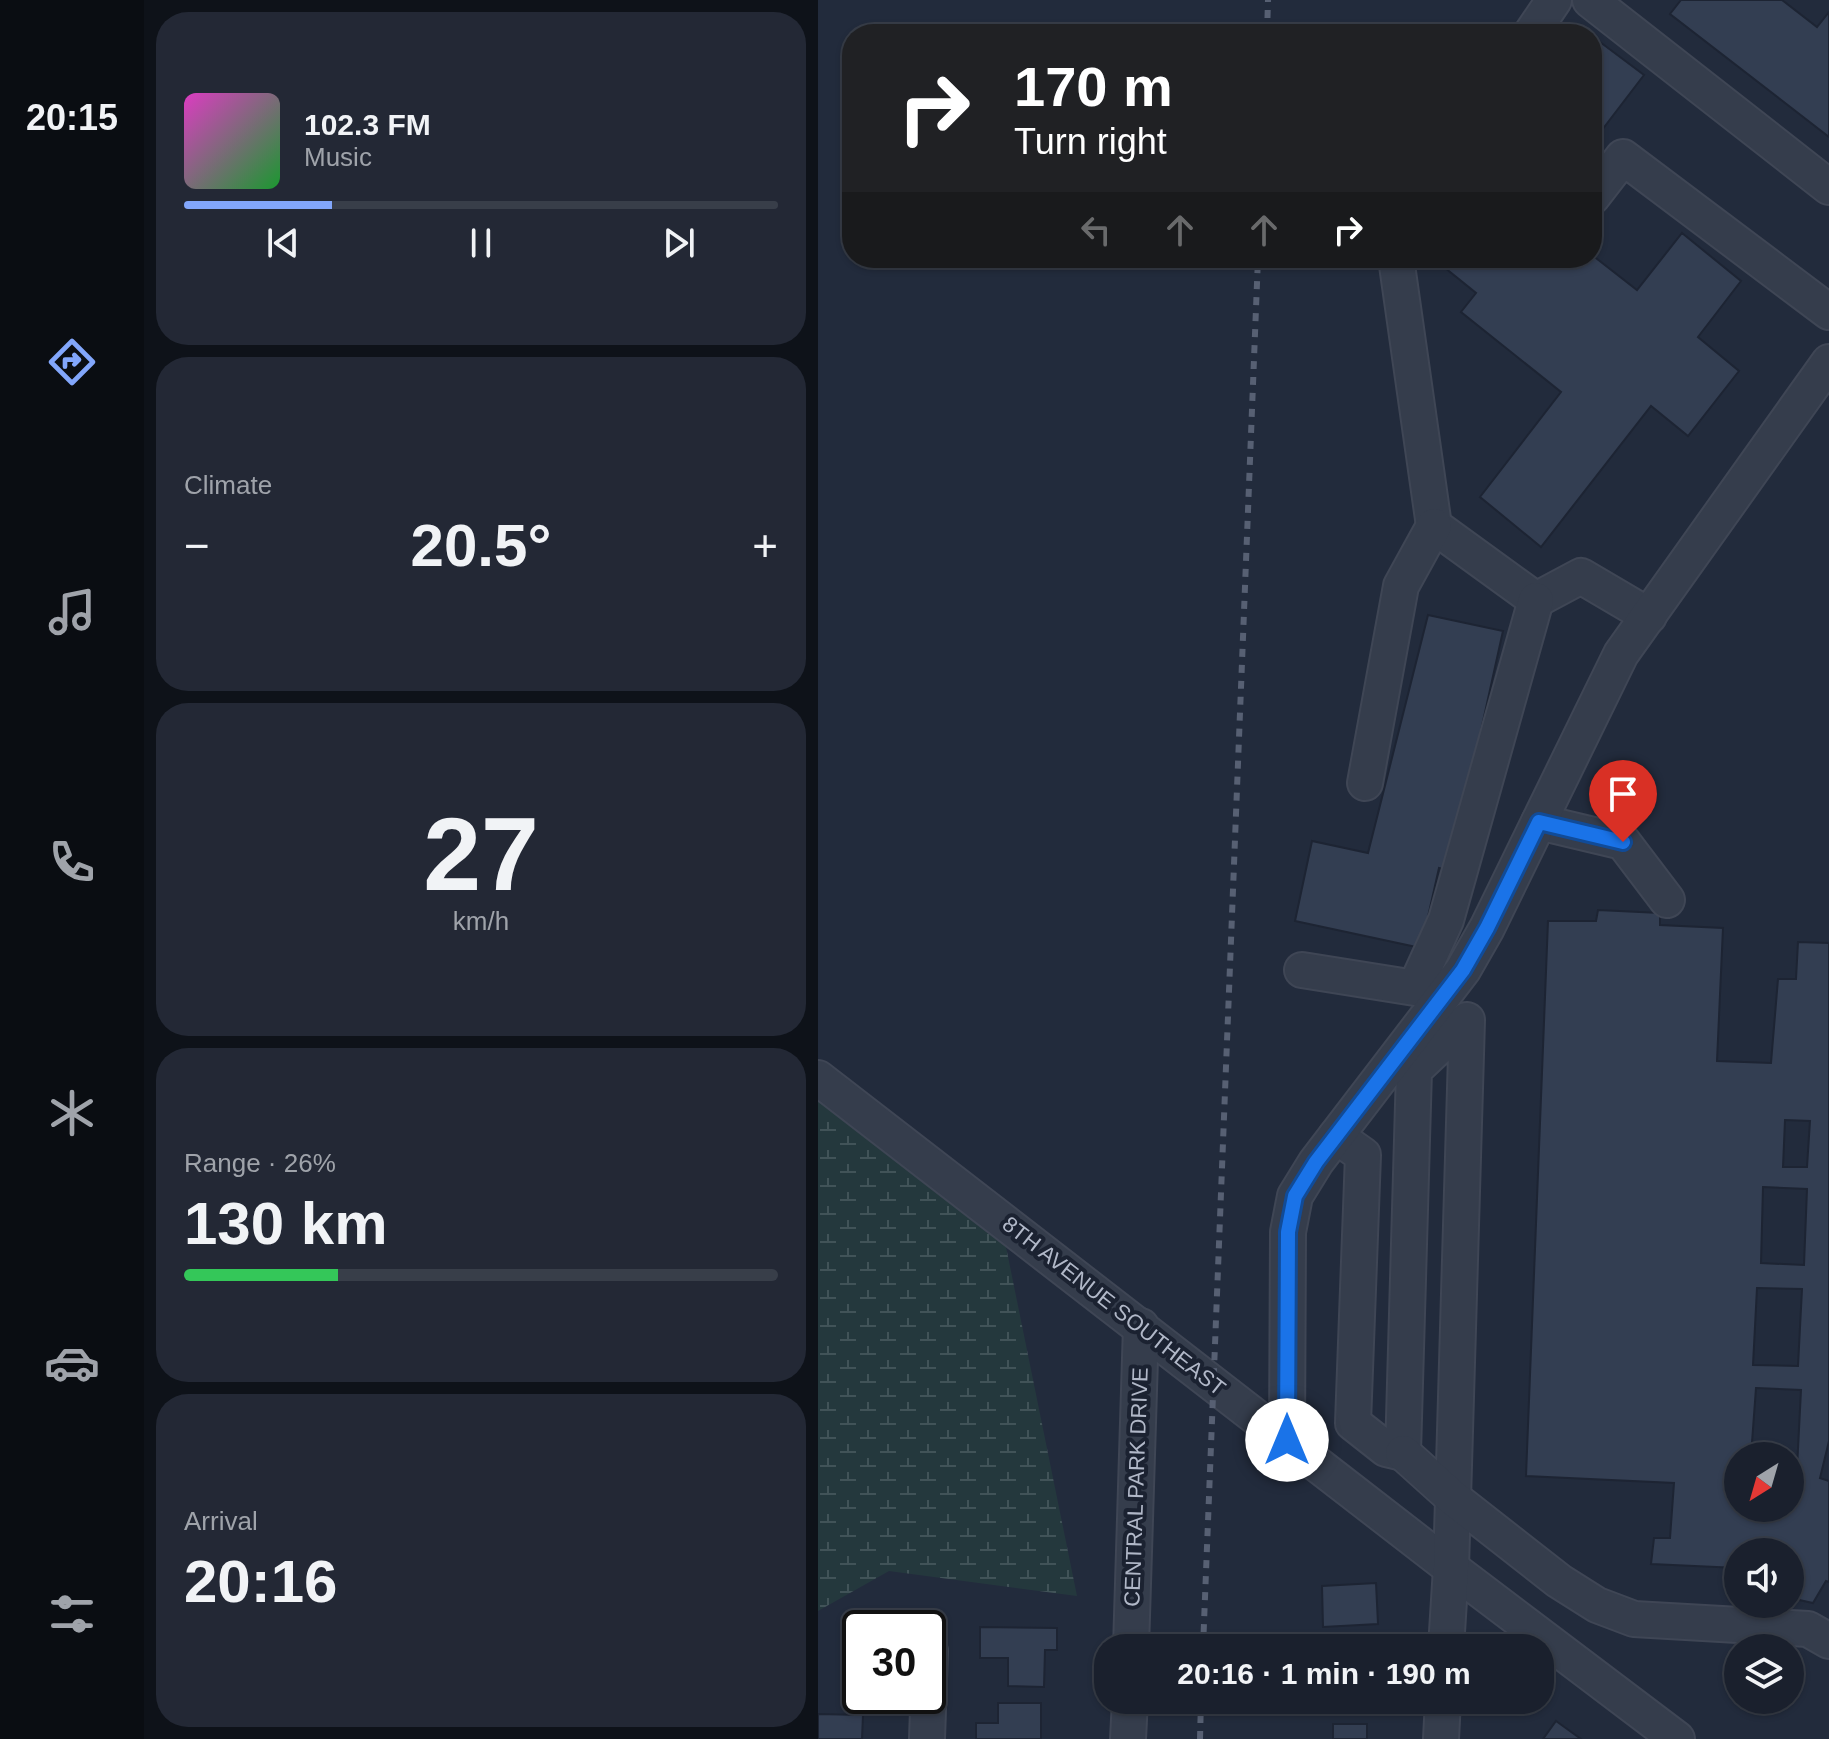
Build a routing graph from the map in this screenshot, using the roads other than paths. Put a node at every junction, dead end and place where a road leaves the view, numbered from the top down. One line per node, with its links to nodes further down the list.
1 (1554, 0): 3 (street)
2 (1590, 0): 5 (street)
3 (1538, 24)
4 (1602, 184): 7 (street)
5 (1829, 187)
6 (1397, 268): 9 (street)
7 (1829, 312)
8 (1829, 362): 11 (street)
9 (1434, 526): 10 (street); 12 (street)
10 (1536, 600): 11 (street); 15 (street)
11 (1649, 616): 13 (street)
12 (1365, 783)
13 (1539, 822): 14 (street); 17 (street)
14 (1667, 900)
15 (1302, 970)
16 (818, 1078): 18 (street, 8TH AVENUE SOUTHEAST)
17 (1336, 1136): 19 (street); 20 (street)
18 (1141, 1326): 19 (street, 8TH AVENUE SOUTHEAST); 23 (street, CENTRAL PARK DRIVE)
19 (1287, 1440): 22 (street, 8TH AVENUE SOUTHEAST)
20 (1403, 1453): 21 (street); 21 (street)
21 (1453, 1498): 22 (street); 25 (street)
22 (1451, 1568): 24 (street); 32 (street, 8TH AVENUE SOUTHEAST)
23 (1131, 1634)
24 (1447, 1634)
25 (1829, 1641)
26 (928, 1714): 29 (street)
27 (1129, 1714): 30 (street)
28 (1442, 1714): 31 (street)
29 (927, 1739)
30 (1128, 1739)
31 (1441, 1739)
32 (1677, 1739)

